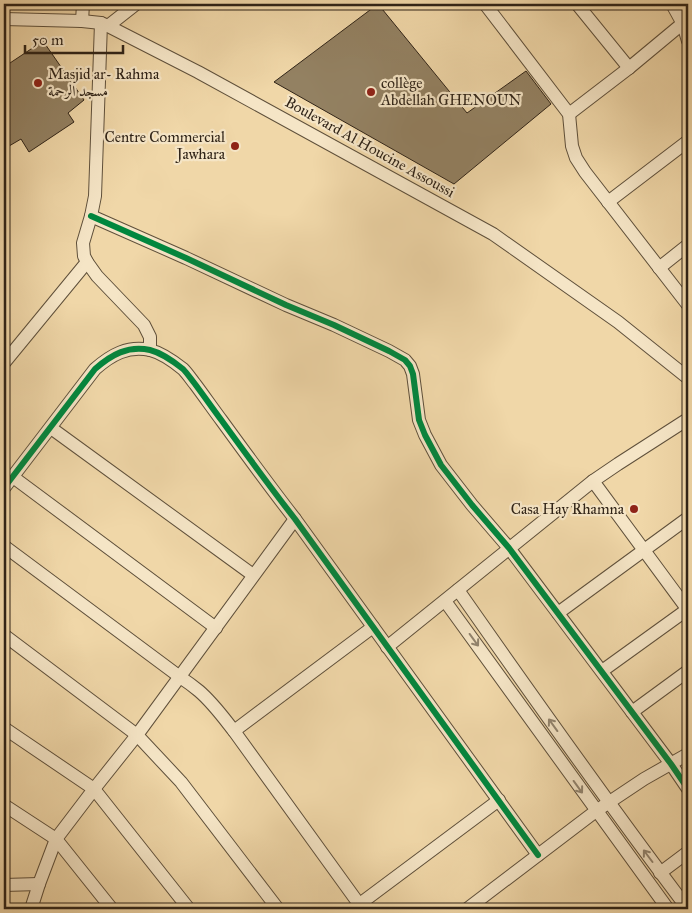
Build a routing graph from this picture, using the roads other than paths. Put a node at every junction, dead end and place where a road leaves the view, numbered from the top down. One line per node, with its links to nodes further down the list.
1 (83, 4): 7 (street)
2 (136, 4): 9 (street)
3 (485, 4): 12 (street)
4 (577, 4): 11 (street)
5 (672, 4): 8 (street)
6 (4, 19): 7 (street, Boulevard Al Houcine Assoussi)
7 (82, 21): 9 (street, Boulevard Al Houcine Assoussi)
8 (685, 22): 10 (street); 11 (street)
9 (104, 24): 15 (street); 22 (street, Boulevard Al Houcine Assoussi)
10 (688, 41)
11 (629, 68): 12 (street)
12 (569, 114): 14 (street)
13 (688, 141): 14 (street)
14 (608, 202): 18 (street)
15 (91, 216): 17 (street); 31 (street)
16 (688, 245): 18 (street)
17 (87, 262): 20 (street); 21 (street)
18 (659, 268): 19 (street)
19 (688, 305)
20 (150, 350): 24 (street); 29 (street)
21 (4, 363)
22 (688, 378)
23 (688, 419): 26 (street)
24 (51, 428): 25 (street); 33 (street)
25 (13, 477): 27 (street); 39 (street)
26 (594, 481): 31 (street); 32 (street)
27 (4, 488)
28 (688, 518): 32 (street)
29 (295, 519): 33 (street); 38 (street)
30 (4, 546): 44 (street)
31 (509, 548): 34 (street); 37 (street)
32 (644, 550): 36 (street); 37 (street)
33 (253, 575): 39 (street)
34 (458, 590): 35 (street); 54 (street, one-way to 34)
35 (445, 601): 41 (street); 56 (street, one-way to 56)
36 (688, 610): 42 (street)
37 (558, 613): 42 (street)
38 (373, 627): 41 (street); 47 (street)
39 (216, 628): 44 (street)
40 (4, 635): 48 (street)
41 (387, 647): 53 (street)
42 (602, 671): 45 (street)
43 (688, 671): 45 (street)
44 (180, 676): 47 (street); 48 (street)
45 (632, 712): 50 (street)
46 (4, 728): 51 (street)
47 (234, 731): 63 (street)
48 (138, 735): 51 (street); 67 (street)
49 (688, 754): 50 (street)
50 (671, 764): 52 (street); 54 (street)
51 (94, 789): 57 (street); 66 (street)
52 (688, 789)
53 (499, 800): 59 (street); 63 (street)
54 (608, 802): 56 (street); 60 (street, one-way to 54)
55 (4, 805): 57 (street)
56 (596, 811): 59 (street); 69 (street)
57 (56, 839): 61 (street); 65 (street)
58 (688, 852): 60 (street)
59 (538, 855): 68 (street)
60 (660, 873): 70 (street)
61 (39, 884): 62 (street); 64 (street)
62 (4, 885)
63 (356, 907)
64 (32, 909)
65 (112, 909)
66 (189, 909)
67 (278, 909)
68 (467, 909)
69 (668, 909)
70 (688, 909)

